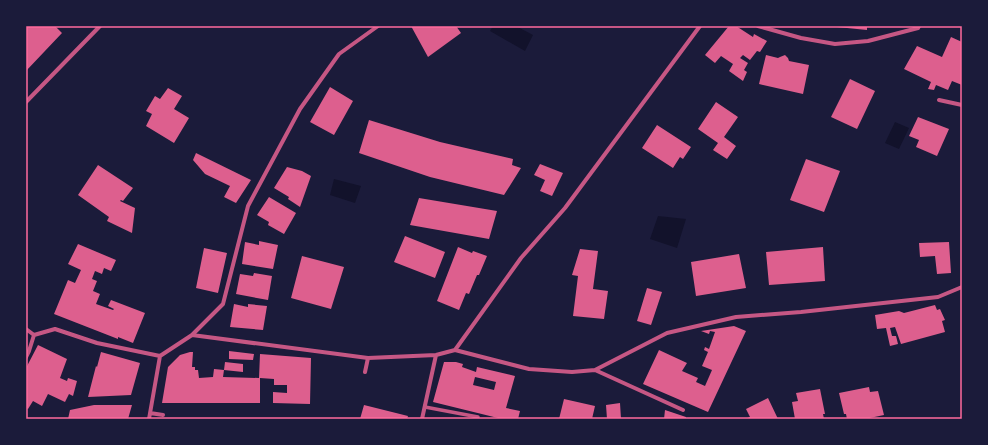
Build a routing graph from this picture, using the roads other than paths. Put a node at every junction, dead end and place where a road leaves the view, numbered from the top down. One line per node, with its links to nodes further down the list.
1 (100, 26): 7 (street)
2 (378, 26): 12 (street)
3 (700, 26): 13 (street)
4 (758, 26): 5 (street)
5 (919, 26)
6 (939, 100): 8 (street)
7 (26, 102)
8 (962, 106)
9 (962, 287): 18 (street)
10 (26, 329): 11 (street)
11 (34, 335): 15 (street); 16 (street)
12 (192, 336): 15 (street); 17 (street)
13 (455, 350): 14 (street); 18 (street)
14 (436, 354): 17 (street); 20 (street)
15 (160, 356): 22 (street)
16 (26, 357)
17 (368, 358): 19 (street)
18 (595, 370): 21 (street)
19 (365, 372)
20 (425, 407): 24 (street); 26 (street)
21 (683, 410)
22 (150, 413): 23 (street); 25 (street)
23 (163, 415)
24 (478, 417)
25 (149, 419)
26 (422, 419)

